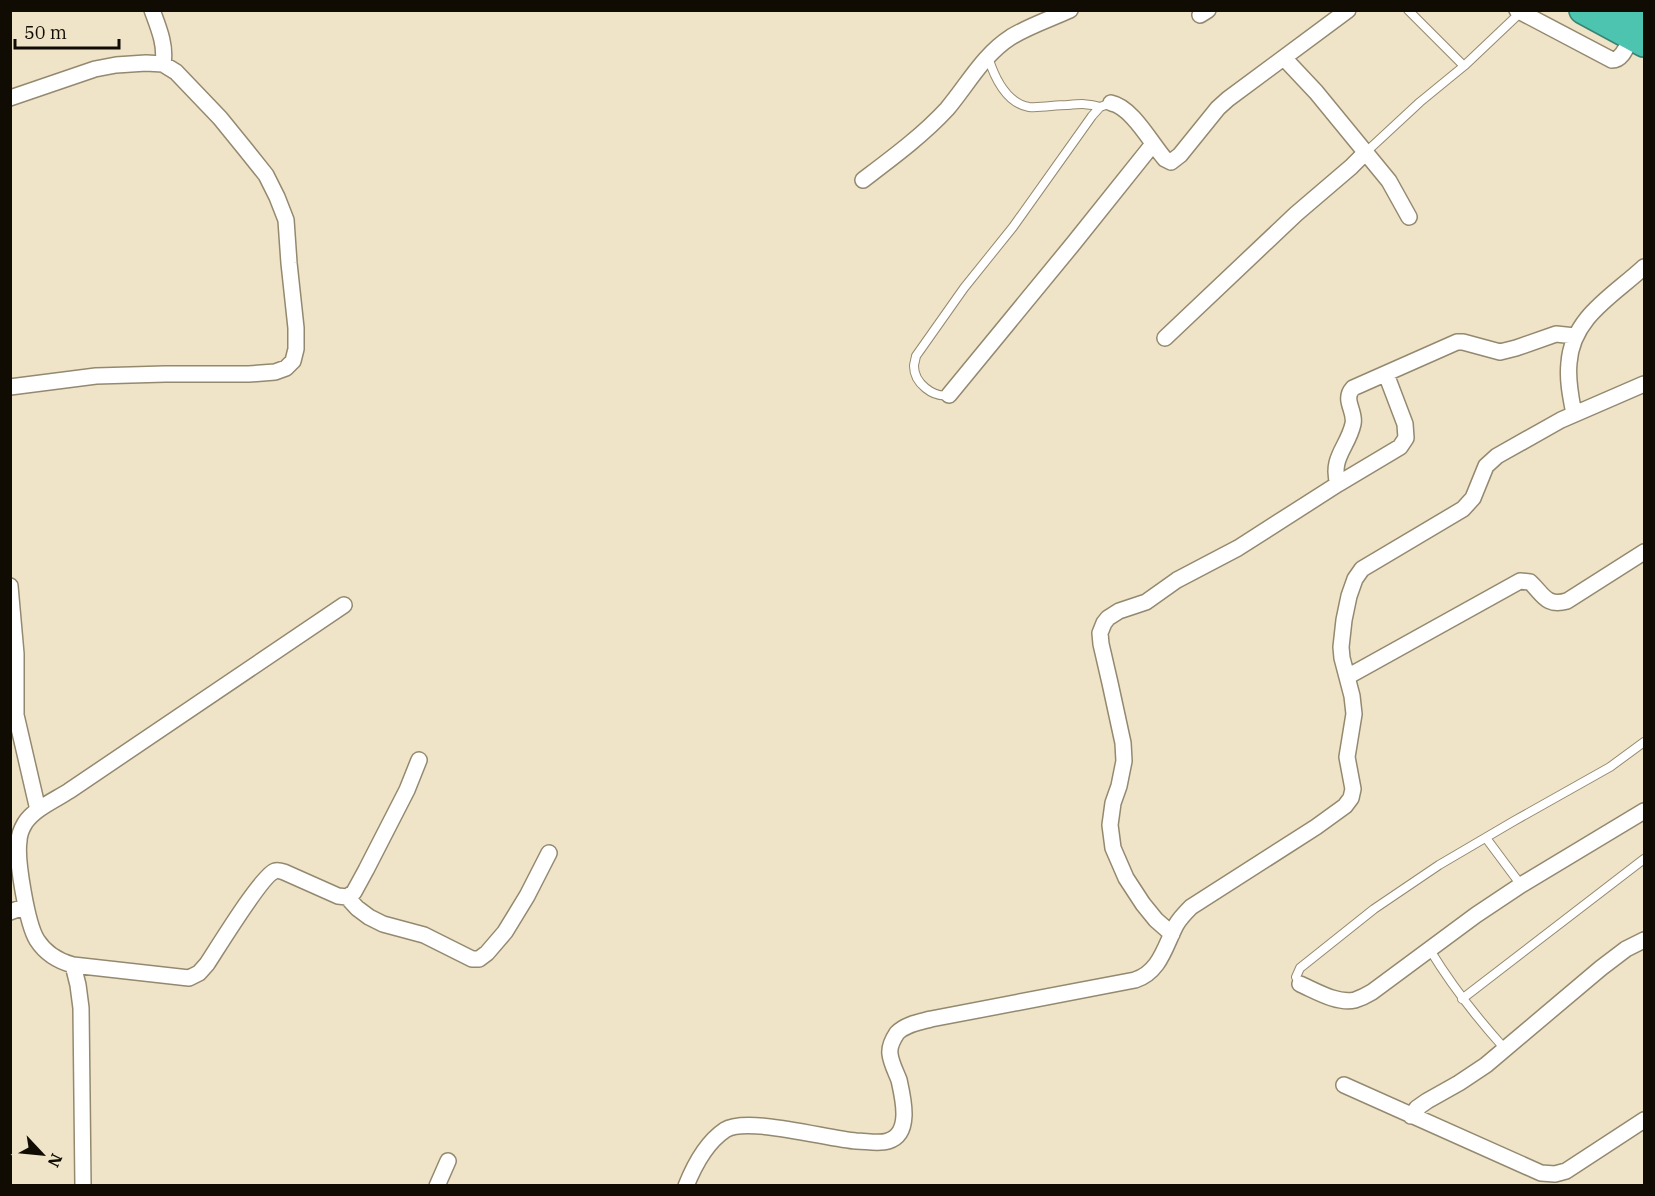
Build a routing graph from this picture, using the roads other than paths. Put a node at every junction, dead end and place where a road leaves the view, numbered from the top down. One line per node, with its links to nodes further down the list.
1 (152, 10): 10 (street)
2 (1070, 10): 8 (street)
3 (1348, 10): 9 (street)
4 (1408, 10): 11 (lane)
5 (1582, 10): 7 (highway)
6 (1520, 11): 7 (street); 11 (lane)
7 (1636, 27)
8 (988, 56): 13 (lane); 16 (street)
9 (1284, 58): 14 (street); 15 (street)
10 (163, 64): 12 (street); 23 (street)
11 (1464, 66): 15 (lane)
12 (10, 98)
13 (1106, 105): 14 (street); 24 (lane)
14 (1153, 144): 24 (street)
15 (1365, 153): 17 (street); 20 (street)
16 (863, 180)
17 (1409, 218)
18 (1644, 267): 19 (street)
19 (1575, 336): 21 (street); 25 (street)
20 (1165, 338)
21 (1386, 374): 26 (street); 26 (street)
22 (1644, 384): 25 (street)
23 (10, 387)
24 (949, 394)
25 (1574, 414): 31 (street)
26 (1338, 483): 43 (street)
27 (1644, 552): 31 (street)
28 (10, 586): 29 (street)
29 (11, 592): 34 (street)
30 (344, 605): 34 (street)
31 (1347, 677): 43 (street)
32 (1644, 742): 36 (lane)
33 (419, 760): 40 (street)
34 (38, 810): 41 (street)
35 (1644, 811): 39 (street)
36 (1486, 838): 39 (lane); 47 (lane)
37 (549, 853): 40 (street)
38 (1644, 858): 48 (lane)
39 (1521, 885): 45 (street)
40 (347, 897): 46 (street)
41 (26, 906): 42 (street); 46 (street)
42 (10, 912)
43 (1172, 934): 56 (street)
44 (1644, 939): 49 (street)
45 (1430, 950): 47 (street); 48 (lane)
46 (74, 965): 54 (street)
47 (1300, 984)
48 (1462, 999): 49 (lane)
49 (1505, 1050): 51 (street)
50 (1344, 1085): 51 (street)
51 (1411, 1116): 52 (street)
52 (1644, 1120)
53 (448, 1161): 55 (street)
54 (84, 1185)
55 (437, 1185)
56 (686, 1185)

